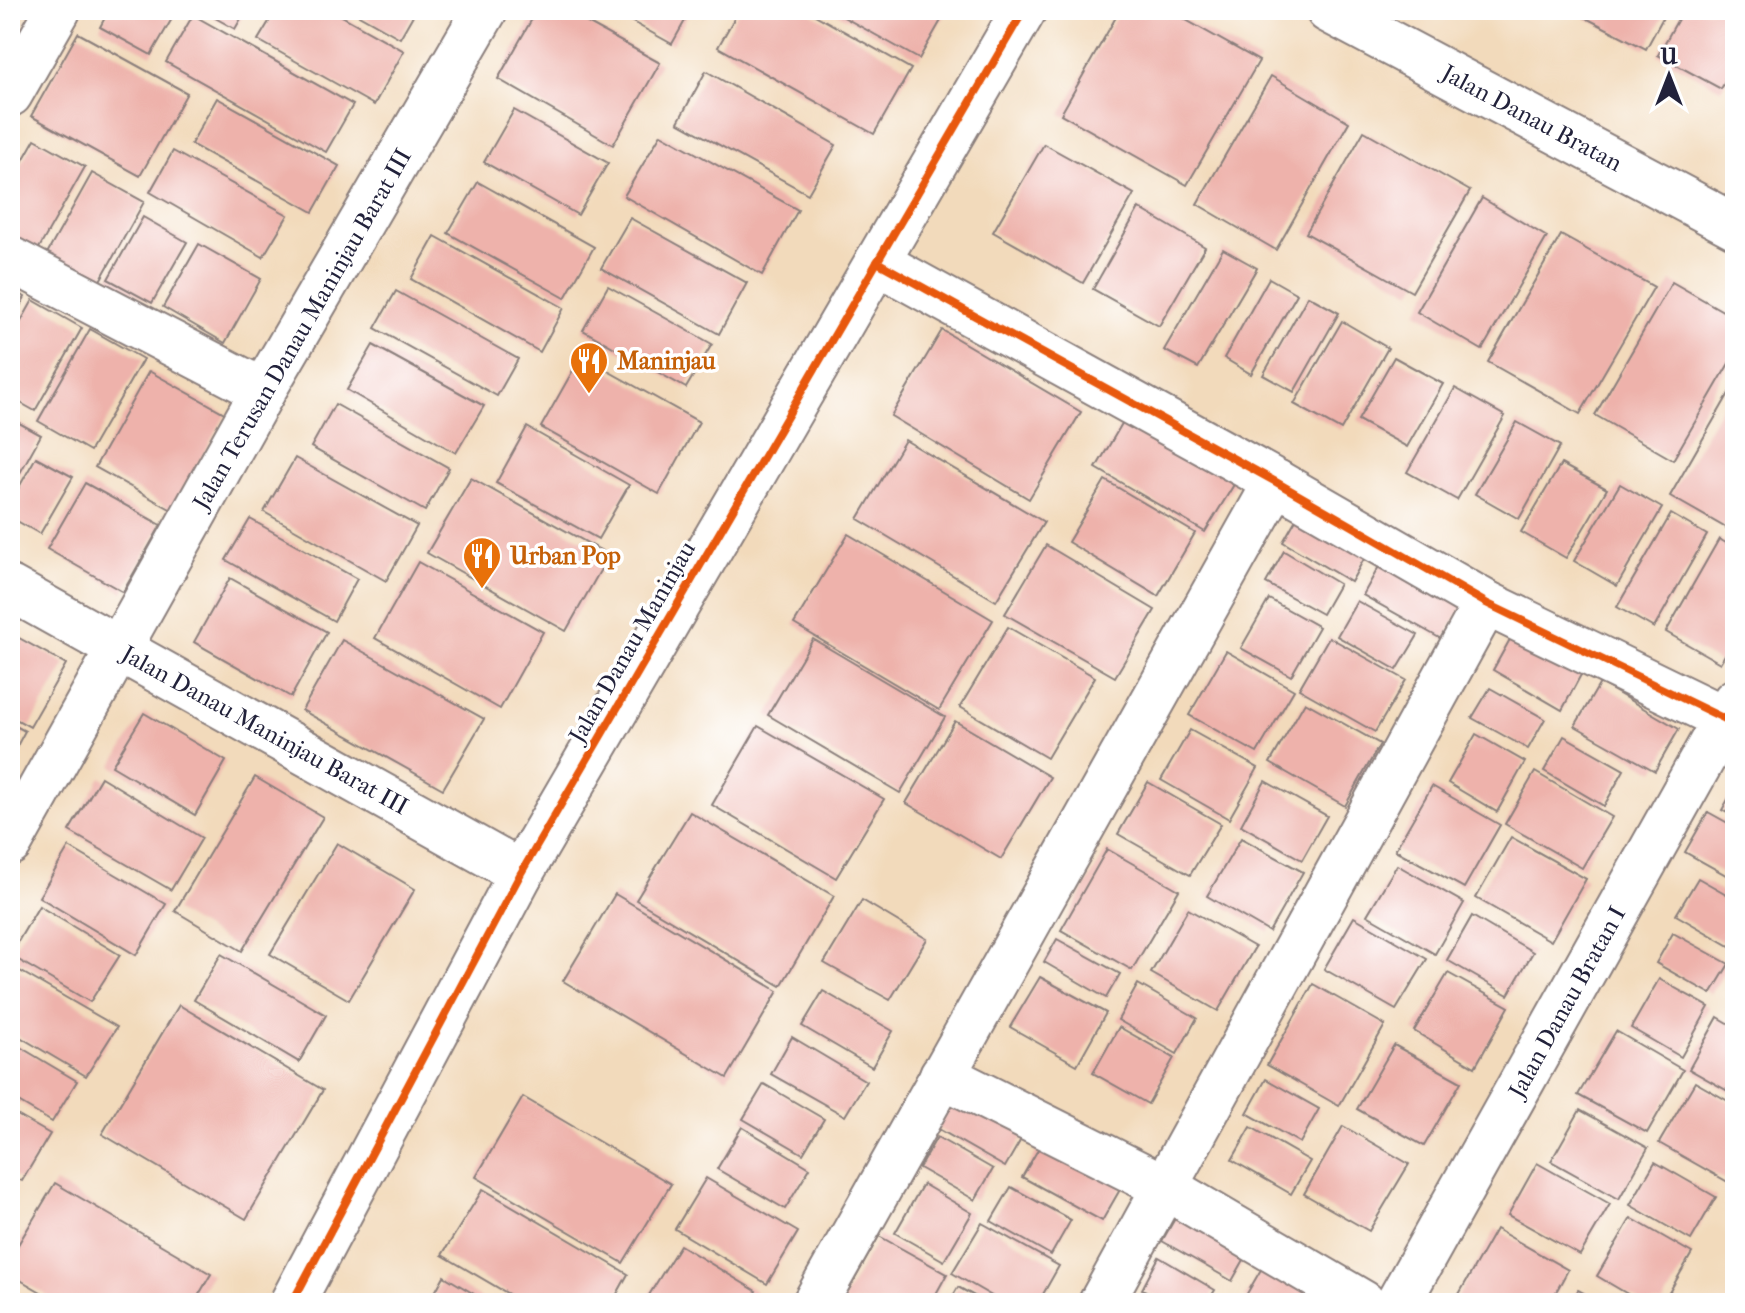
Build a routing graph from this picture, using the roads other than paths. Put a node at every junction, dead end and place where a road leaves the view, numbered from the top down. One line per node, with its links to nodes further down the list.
1 (58, 10): 5 (street)
2 (485, 10): 9 (street, Jalan Terusan Danau Maninjau Barat III)
3 (1024, 10): 8 (street, Jalan Danau Maninjau)
4 (1328, 10): 6 (street, Jalan Danau Bratan)
5 (10, 94)
6 (1735, 226)
7 (10, 259): 9 (street)
8 (877, 262): 10 (street); 16 (street, Jalan Danau Maninjau)
9 (263, 391): 13 (street, Jalan Terusan Danau Maninjau Barat III)
10 (1276, 482): 12 (street); 17 (street)
11 (10, 588): 13 (street, Jalan Danau Maninjau Barat III)
12 (1486, 603): 14 (street); 18 (street)
13 (120, 649): 15 (street, Jalan Terusan Danau Maninjau Barat III); 16 (street, Jalan Danau Maninjau Barat III)
14 (1730, 710): 23 (street, Jalan Danau Bratan I)
15 (10, 843)
16 (521, 873): 19 (street, Jalan Danau Maninjau)
17 (942, 1075): 18 (street); 20 (street)
18 (1165, 1187): 21 (street); 22 (street)
19 (292, 1303)
20 (815, 1303)
21 (1101, 1303)
22 (1363, 1303)
23 (1398, 1303)

